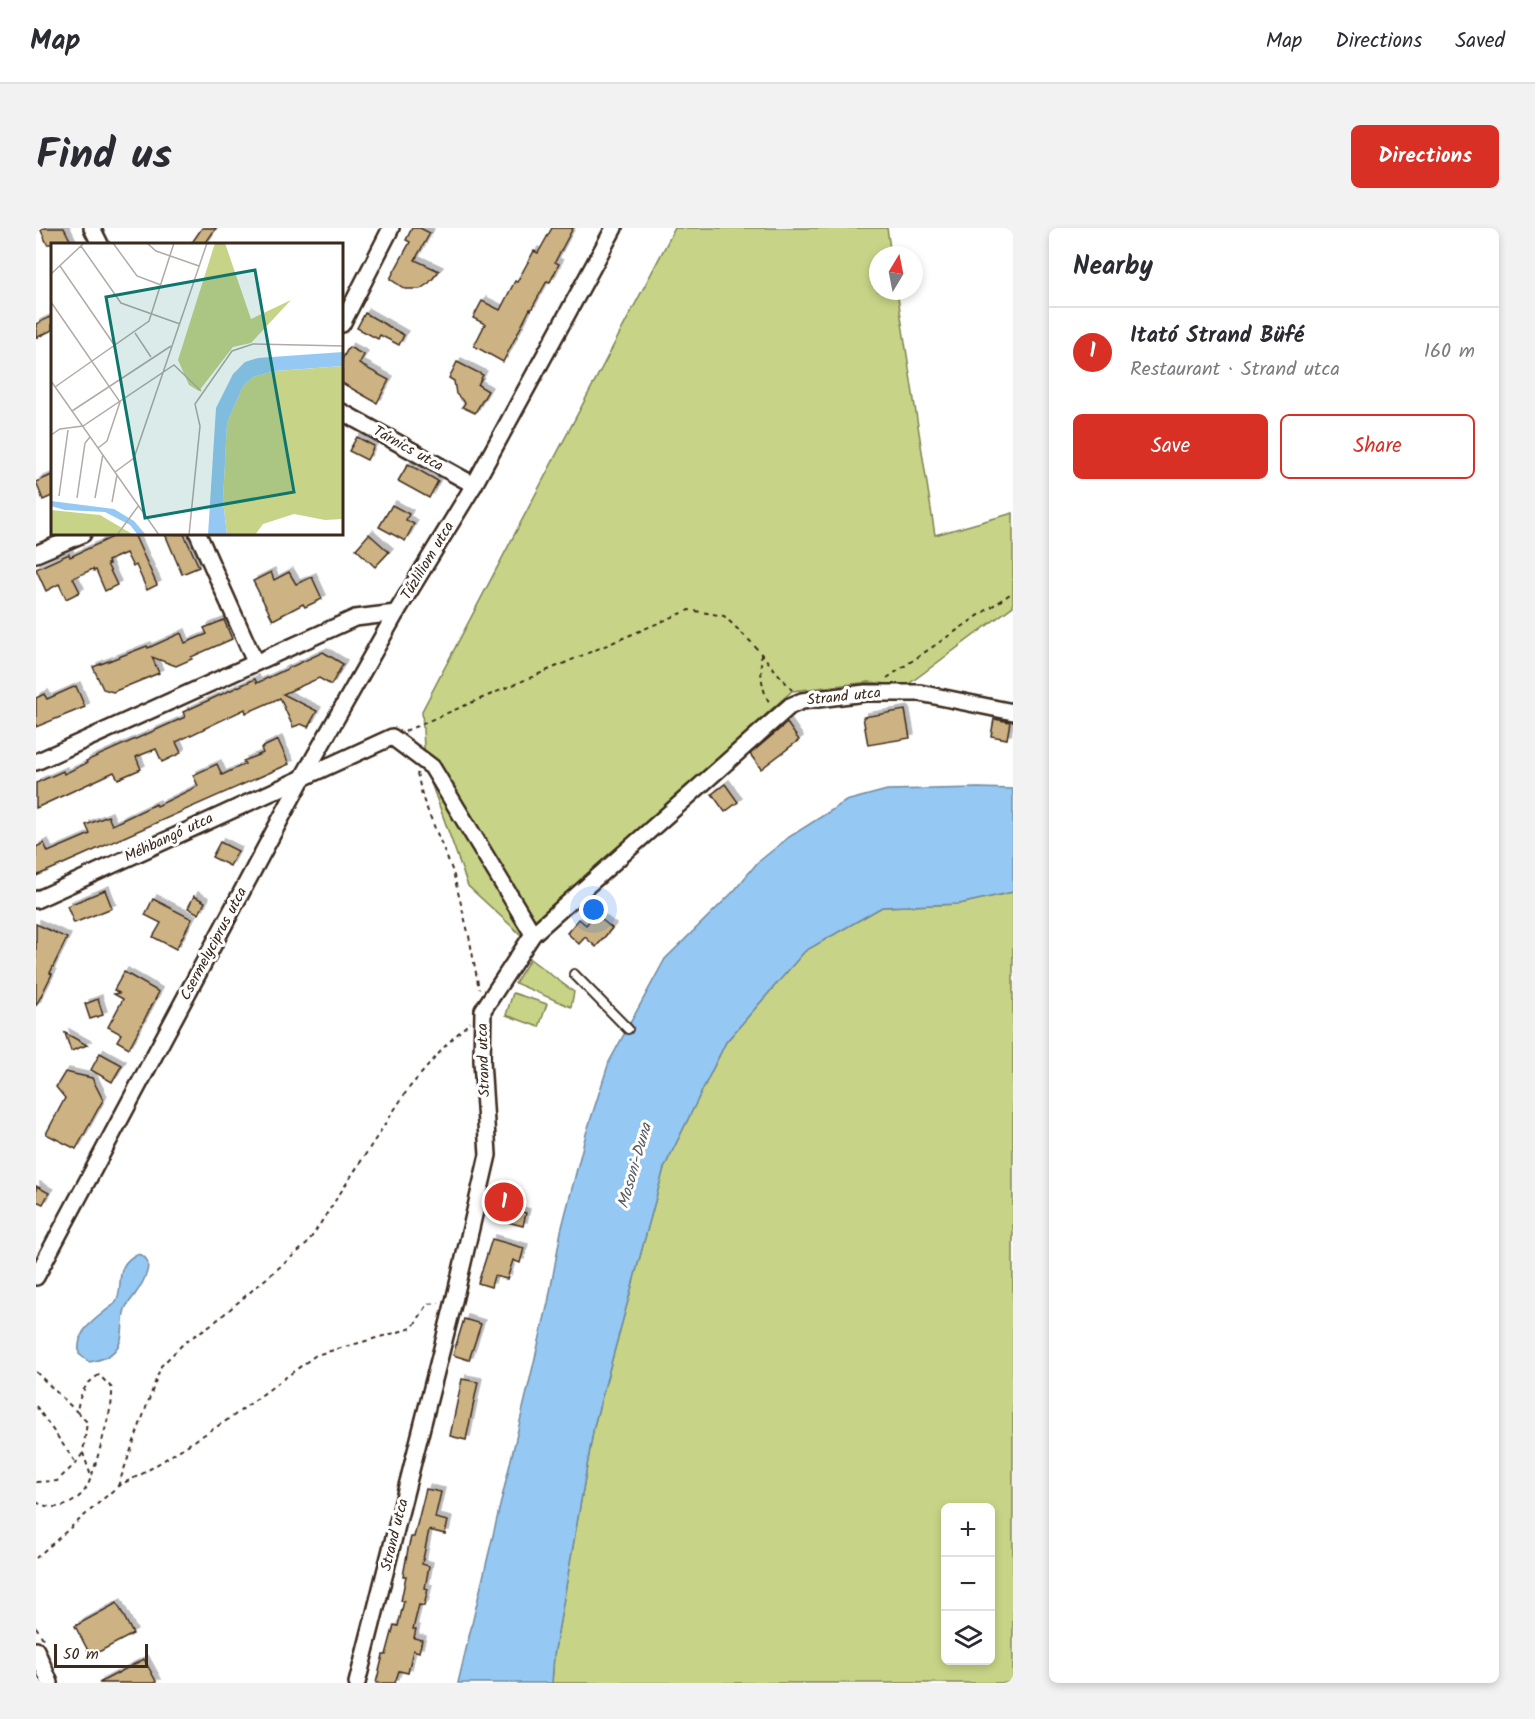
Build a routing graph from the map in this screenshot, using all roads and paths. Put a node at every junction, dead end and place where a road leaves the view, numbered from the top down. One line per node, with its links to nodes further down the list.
1 (92, 228): 4 (street)
2 (391, 228): 5 (street)
3 (614, 228): 7 (street, Tűzliliom utca)
4 (100, 243)
5 (344, 320)
6 (344, 413): 7 (street, Tárnics utca)
7 (474, 485): 12 (street, Tűzliliom utca)
8 (78, 536): 10 (street)
9 (199, 536): 14 (street)
10 (37, 551)
11 (1013, 592): 15 (path)
12 (396, 613): 14 (street, Tűzliliom utca); 22 (street, Csermelyciprus utca)
13 (761, 653): 16 (path); 18 (path); 19 (path)
14 (255, 662): 21 (street, Tűzliliom utca)
15 (883, 681)
16 (802, 701): 17 (street, Strand utca); 18 (street, Strand utca)
17 (1013, 712)
18 (778, 716): 24 (street, Strand utca)
19 (392, 737): 20 (street); 22 (street, Méhbangó utca)
20 (412, 753): 24 (street); 26 (path)
21 (36, 762)
22 (303, 777): 23 (street, Méhbangó utca); 28 (street, Csermelyciprus utca)
23 (36, 900)
24 (533, 934): 26 (street, Strand utca)
25 (574, 974): 27 (lane)
26 (483, 1010): 29 (street, Strand utca); 37 (path)
27 (628, 1029)
28 (36, 1277)
29 (454, 1301): 37 (path); 42 (street, Strand utca)
30 (36, 1372): 32 (path)
31 (37, 1408): 34 (path)
32 (77, 1412): 33 (path); 35 (path)
33 (83, 1453): 34 (path); 35 (path)
34 (76, 1463): 36 (path)
35 (91, 1476): 38 (path)
36 (36, 1482)
37 (118, 1486): 39 (path)
38 (36, 1502)
39 (36, 1558)
40 (36, 1650): 41 (street)
41 (50, 1683)
42 (357, 1683)

